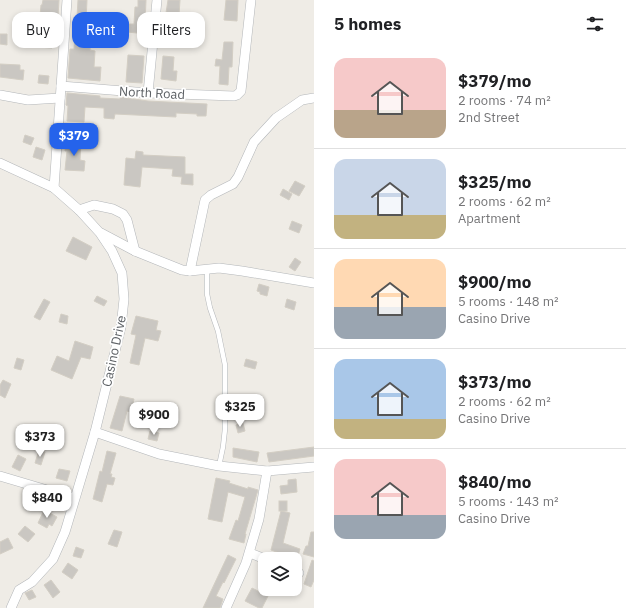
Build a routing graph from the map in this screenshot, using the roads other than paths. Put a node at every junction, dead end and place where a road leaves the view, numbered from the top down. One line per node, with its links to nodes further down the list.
1 (67, 0): 4 (street)
2 (157, 0): 5 (street)
3 (250, 0): 5 (street, North Road)
4 (61, 86): 5 (street, North Road); 7 (street)
5 (148, 93)
6 (0, 95): 7 (street)
7 (60, 98): 10 (street)
8 (314, 98): 15 (street)
9 (0, 163): 10 (street, Casino Drive)
10 (54, 188): 11 (street, Casino Drive)
11 (79, 210): 12 (street, Casino Drive); 13 (street)
12 (100, 232): 13 (street); 17 (street, Casino Drive)
13 (135, 251): 15 (street)
14 (207, 269): 15 (street); 16 (street); 18 (lane)
15 (190, 271)
16 (314, 283)
17 (95, 432): 18 (street); 22 (street, Casino Drive)
18 (219, 466): 20 (street)
19 (314, 467): 20 (street)
20 (267, 471): 23 (street)
21 (0, 476): 22 (street)
22 (74, 498): 25 (street, Casino Drive)
23 (250, 553): 24 (street); 26 (street)
24 (258, 556)
25 (11, 608)
26 (226, 608)

